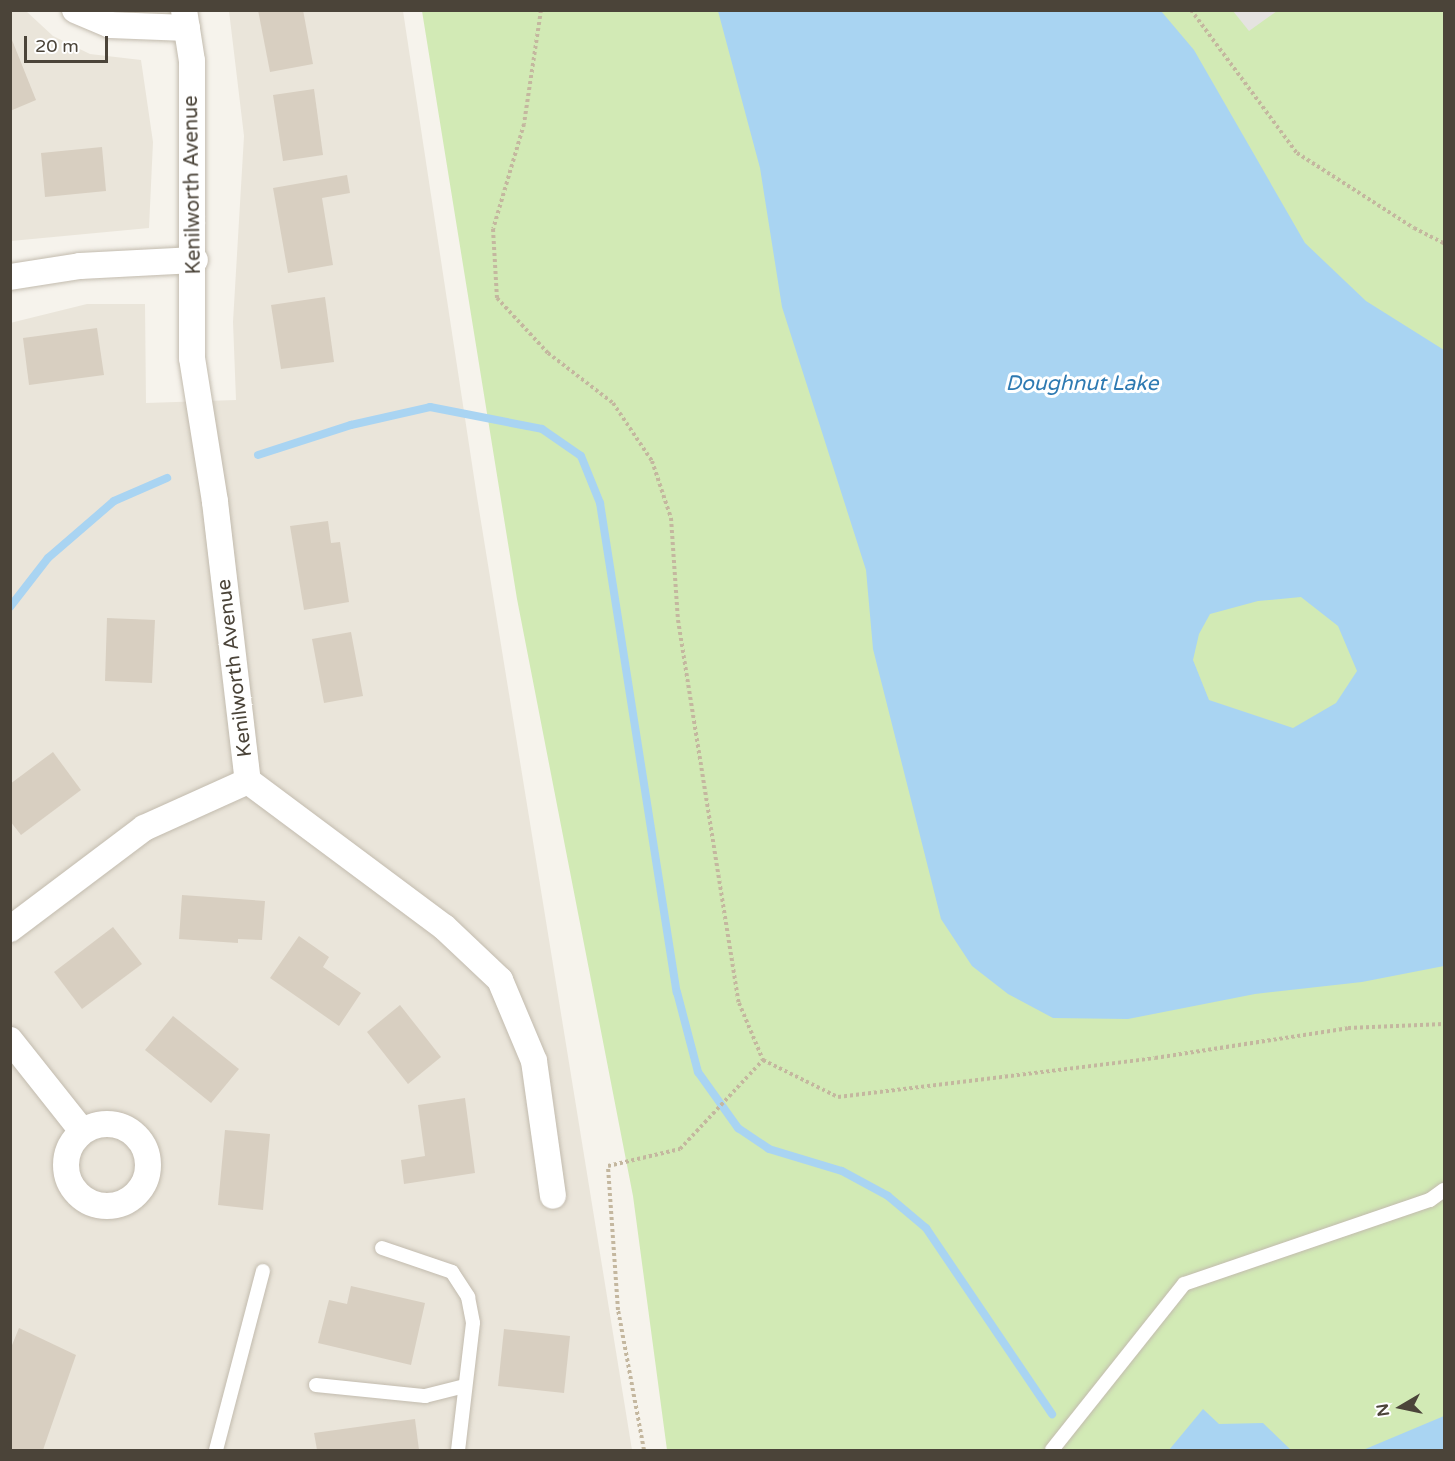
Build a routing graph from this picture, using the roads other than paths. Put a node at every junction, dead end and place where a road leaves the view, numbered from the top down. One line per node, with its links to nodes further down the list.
1 (75, 10): 2 (street)
2 (185, 19): 3 (street, Kenilworth Avenue)
3 (195, 260): 4 (street); 5 (street, Kenilworth Avenue)
4 (10, 277)
5 (248, 781): 6 (street); 10 (street, Kenilworth Avenue)
6 (10, 929)
7 (10, 1040): 8 (street)
8 (82, 1131)
9 (1444, 1190): 17 (lane)
10 (553, 1196)
11 (382, 1248): 14 (lane)
12 (263, 1270): 15 (lane)
13 (316, 1385): 14 (lane)
14 (465, 1386): 16 (lane)
15 (216, 1450)
16 (458, 1450)
17 (1052, 1450)

